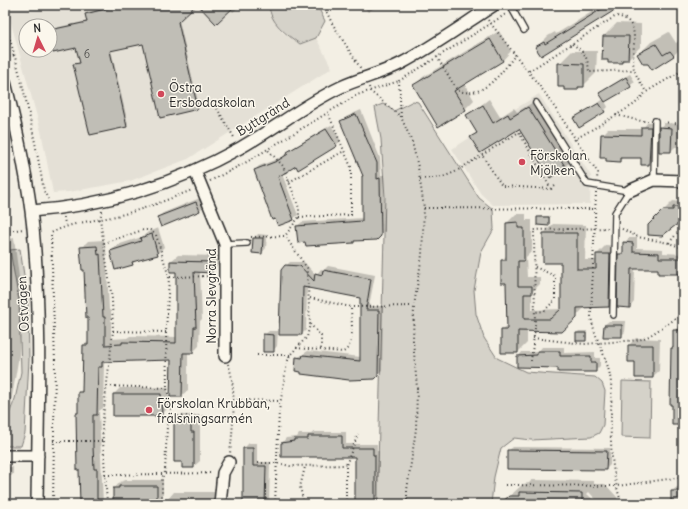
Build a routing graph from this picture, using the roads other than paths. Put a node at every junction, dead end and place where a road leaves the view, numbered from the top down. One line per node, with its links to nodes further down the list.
1 (494, 5): 7 (street, Byttgränd)
2 (512, 7): 3 (lane)
3 (524, 30)
4 (5, 82): 11 (street, Ostvägen)
5 (536, 103): 10 (lane)
6 (655, 121): 8 (lane)
7 (195, 171): 11 (street, Byttgränd); 13 (street, Norra Slevgränd)
8 (654, 180): 9 (street); 10 (street)
9 (683, 181)
10 (629, 191): 14 (lane)
11 (31, 210): 17 (street, Ostvägen)
12 (248, 240): 13 (lane)
13 (225, 244): 15 (street, Norra Slevgränd)
14 (613, 316)
15 (225, 356)
16 (5, 456): 17 (street)
17 (38, 456): 19 (street, Ostvägen)
18 (229, 462): 20 (street)
19 (37, 504)
20 (220, 504)

